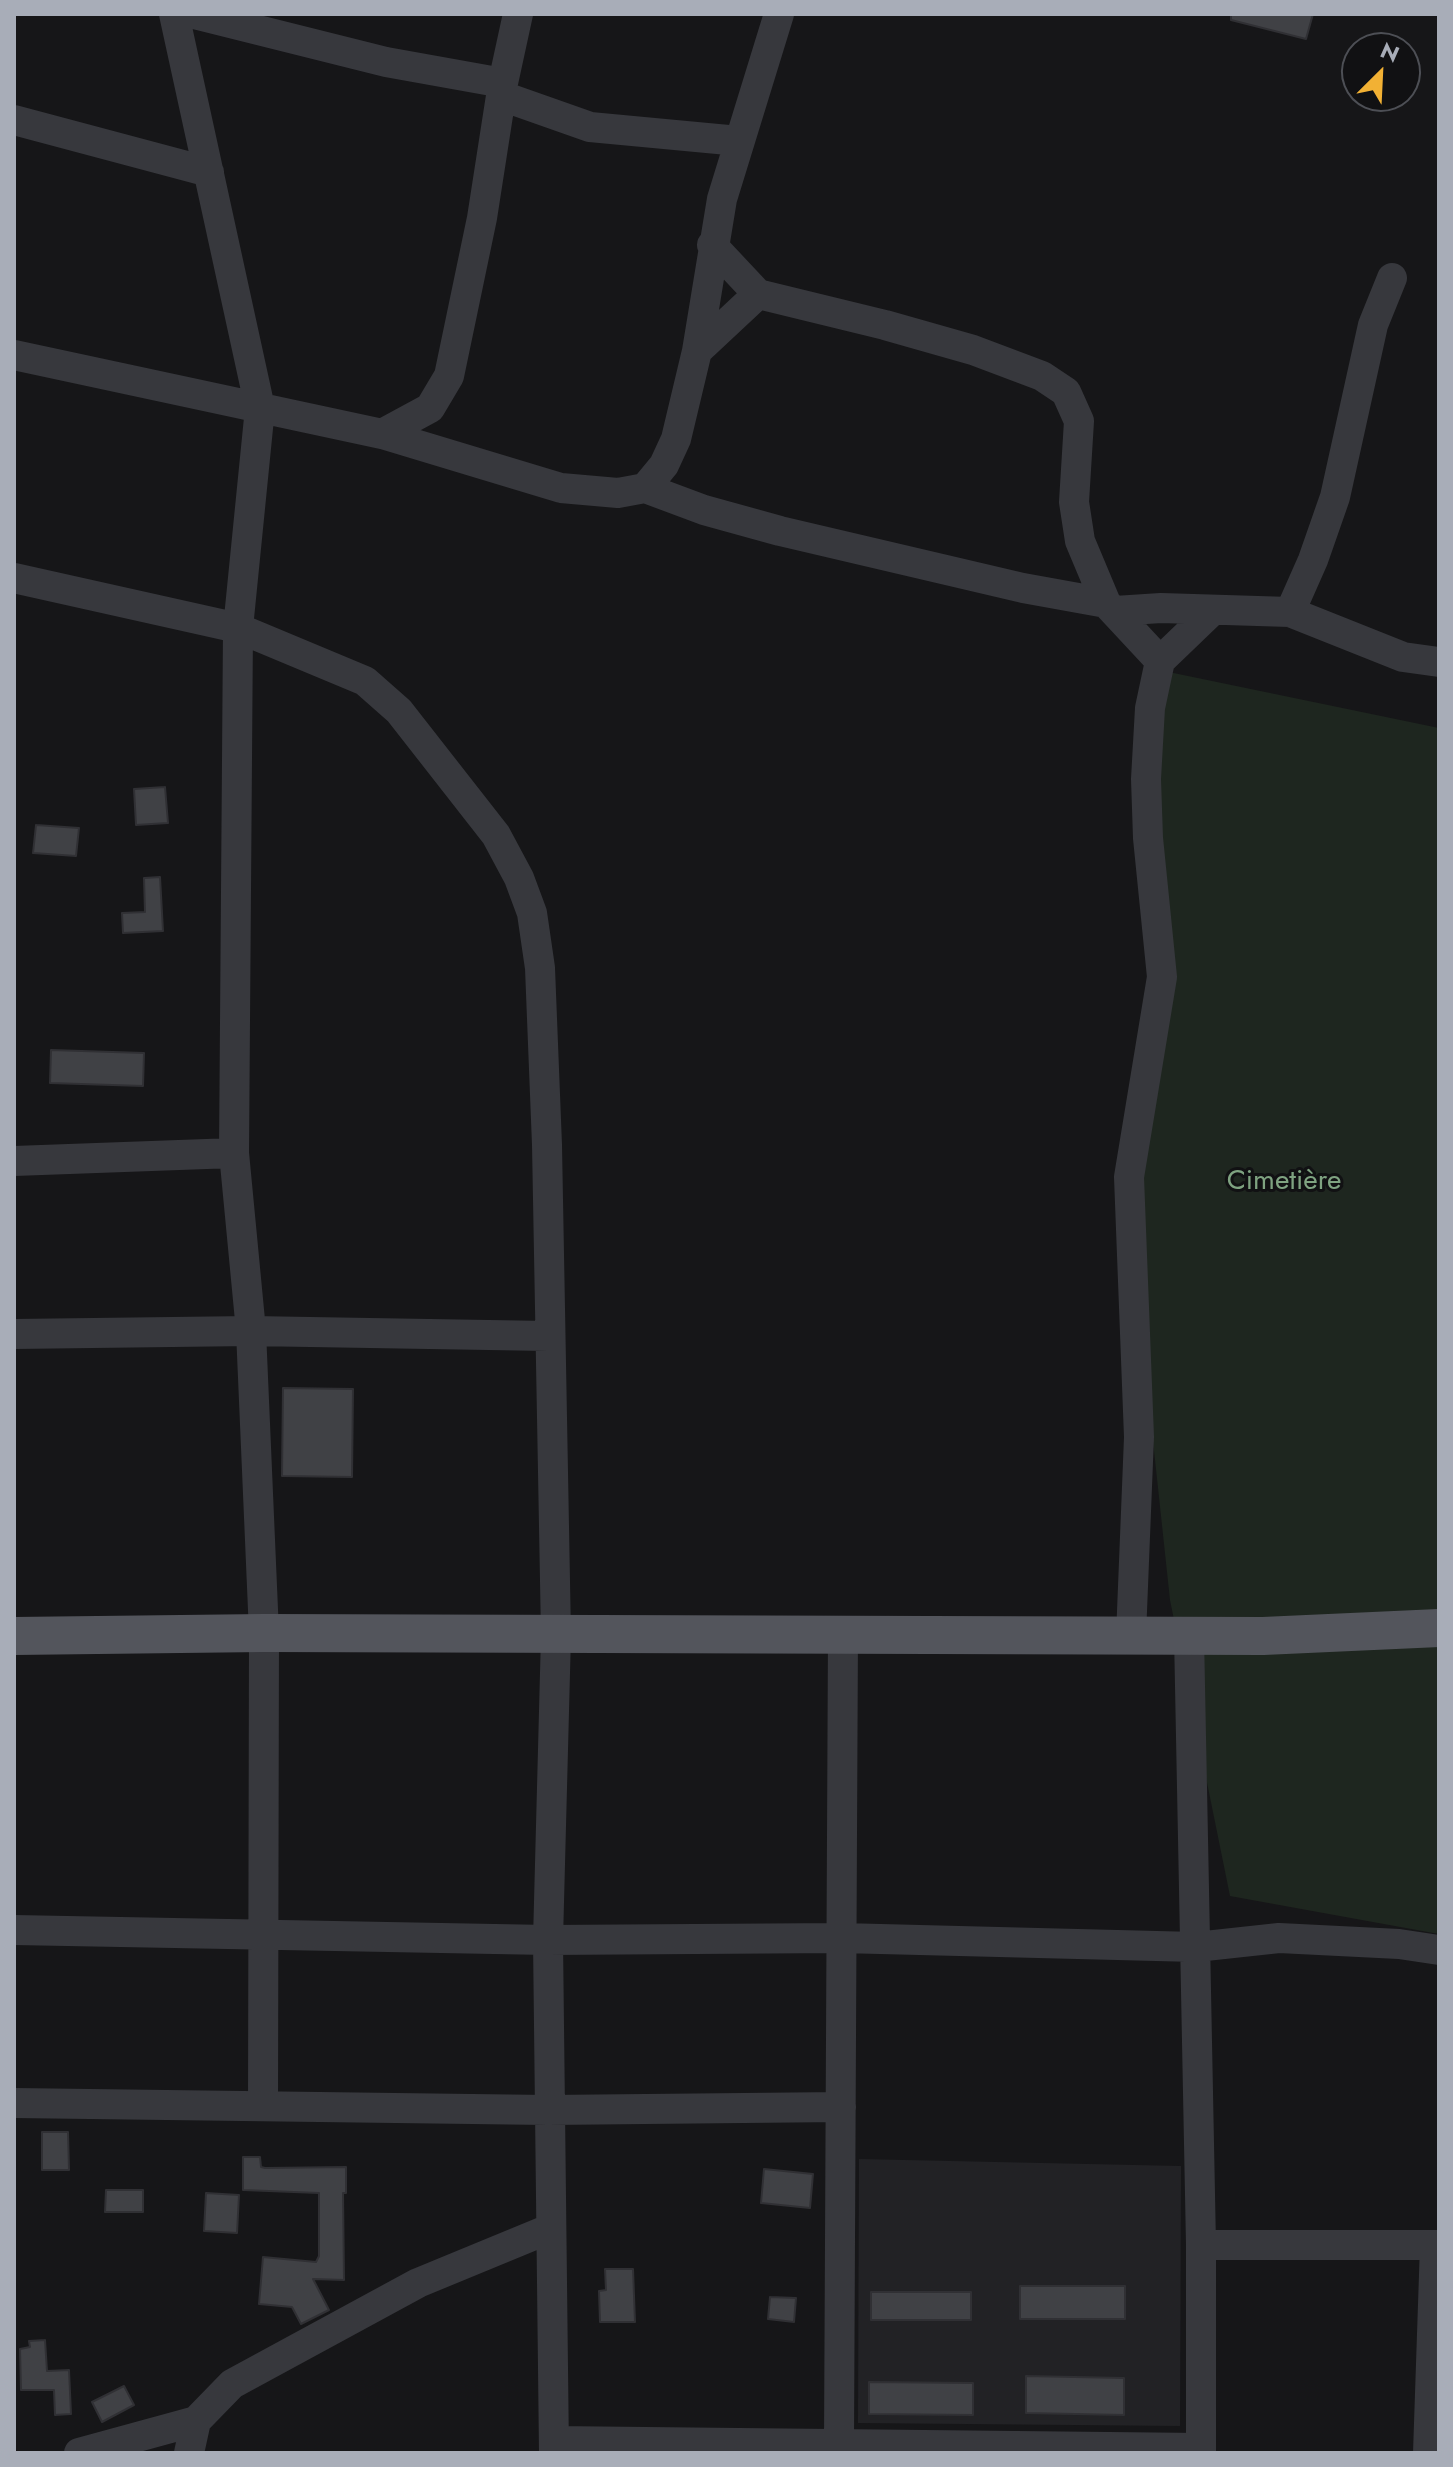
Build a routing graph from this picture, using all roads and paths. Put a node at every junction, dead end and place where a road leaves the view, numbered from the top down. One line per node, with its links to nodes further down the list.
1 (174, 14): 8 (street)
2 (194, 14): 5 (street)
3 (518, 14): 5 (street)
4 (779, 14): 7 (street)
5 (502, 89): 7 (street); 15 (street)
6 (14, 120): 8 (street)
7 (739, 141): 9 (street)
8 (209, 172): 14 (street)
9 (712, 245): 11 (street); 12 (street)
10 (1392, 278): 20 (street)
11 (758, 294): 12 (street); 18 (street)
12 (697, 351): 16 (street)
13 (14, 355): 14 (street)
14 (260, 408): 15 (street); 21 (street)
15 (382, 434): 16 (street)
16 (645, 488): 18 (street)
17 (14, 578): 21 (street)
18 (1111, 607): 19 (street); 22 (street)
19 (1212, 611): 20 (street); 22 (street)
20 (1290, 612): 23 (street)
21 (238, 628): 24 (street); 28 (street)
22 (1160, 661): 35 (street)
23 (1439, 662)
24 (234, 1153): 25 (street); 26 (street)
25 (14, 1161)
26 (251, 1331): 27 (street); 28 (street); 30 (street)
27 (14, 1334)
28 (548, 1336): 32 (street)
29 (1439, 1628): 33 (main road)
30 (264, 1633): 32 (main road); 34 (main road); 37 (street)
31 (843, 1633): 32 (main road); 35 (main road); 38 (street)
32 (556, 1635): 39 (street)
33 (1189, 1635): 35 (main road); 40 (street)
34 (14, 1636)
35 (1131, 1636)
36 (14, 1930): 37 (street)
37 (262, 1934): 39 (street); 43 (street)
38 (841, 1938): 39 (street); 40 (street); 44 (street)
39 (548, 1940): 45 (street)
40 (1196, 1947): 41 (street); 47 (street)
41 (1439, 1950)
42 (14, 2103): 43 (street)
43 (263, 2105): 45 (street)
44 (841, 2107): 45 (street); 50 (street)
45 (548, 2110): 46 (street)
46 (549, 2229): 49 (street); 51 (street)
47 (1201, 2245): 48 (street); 52 (street)
48 (1437, 2245): 55 (street)
49 (196, 2421): 53 (street); 54 (street)
50 (839, 2442): 51 (street); 52 (street)
51 (554, 2447)
52 (1201, 2450)
53 (79, 2453)
54 (189, 2453)
55 (1428, 2453)

